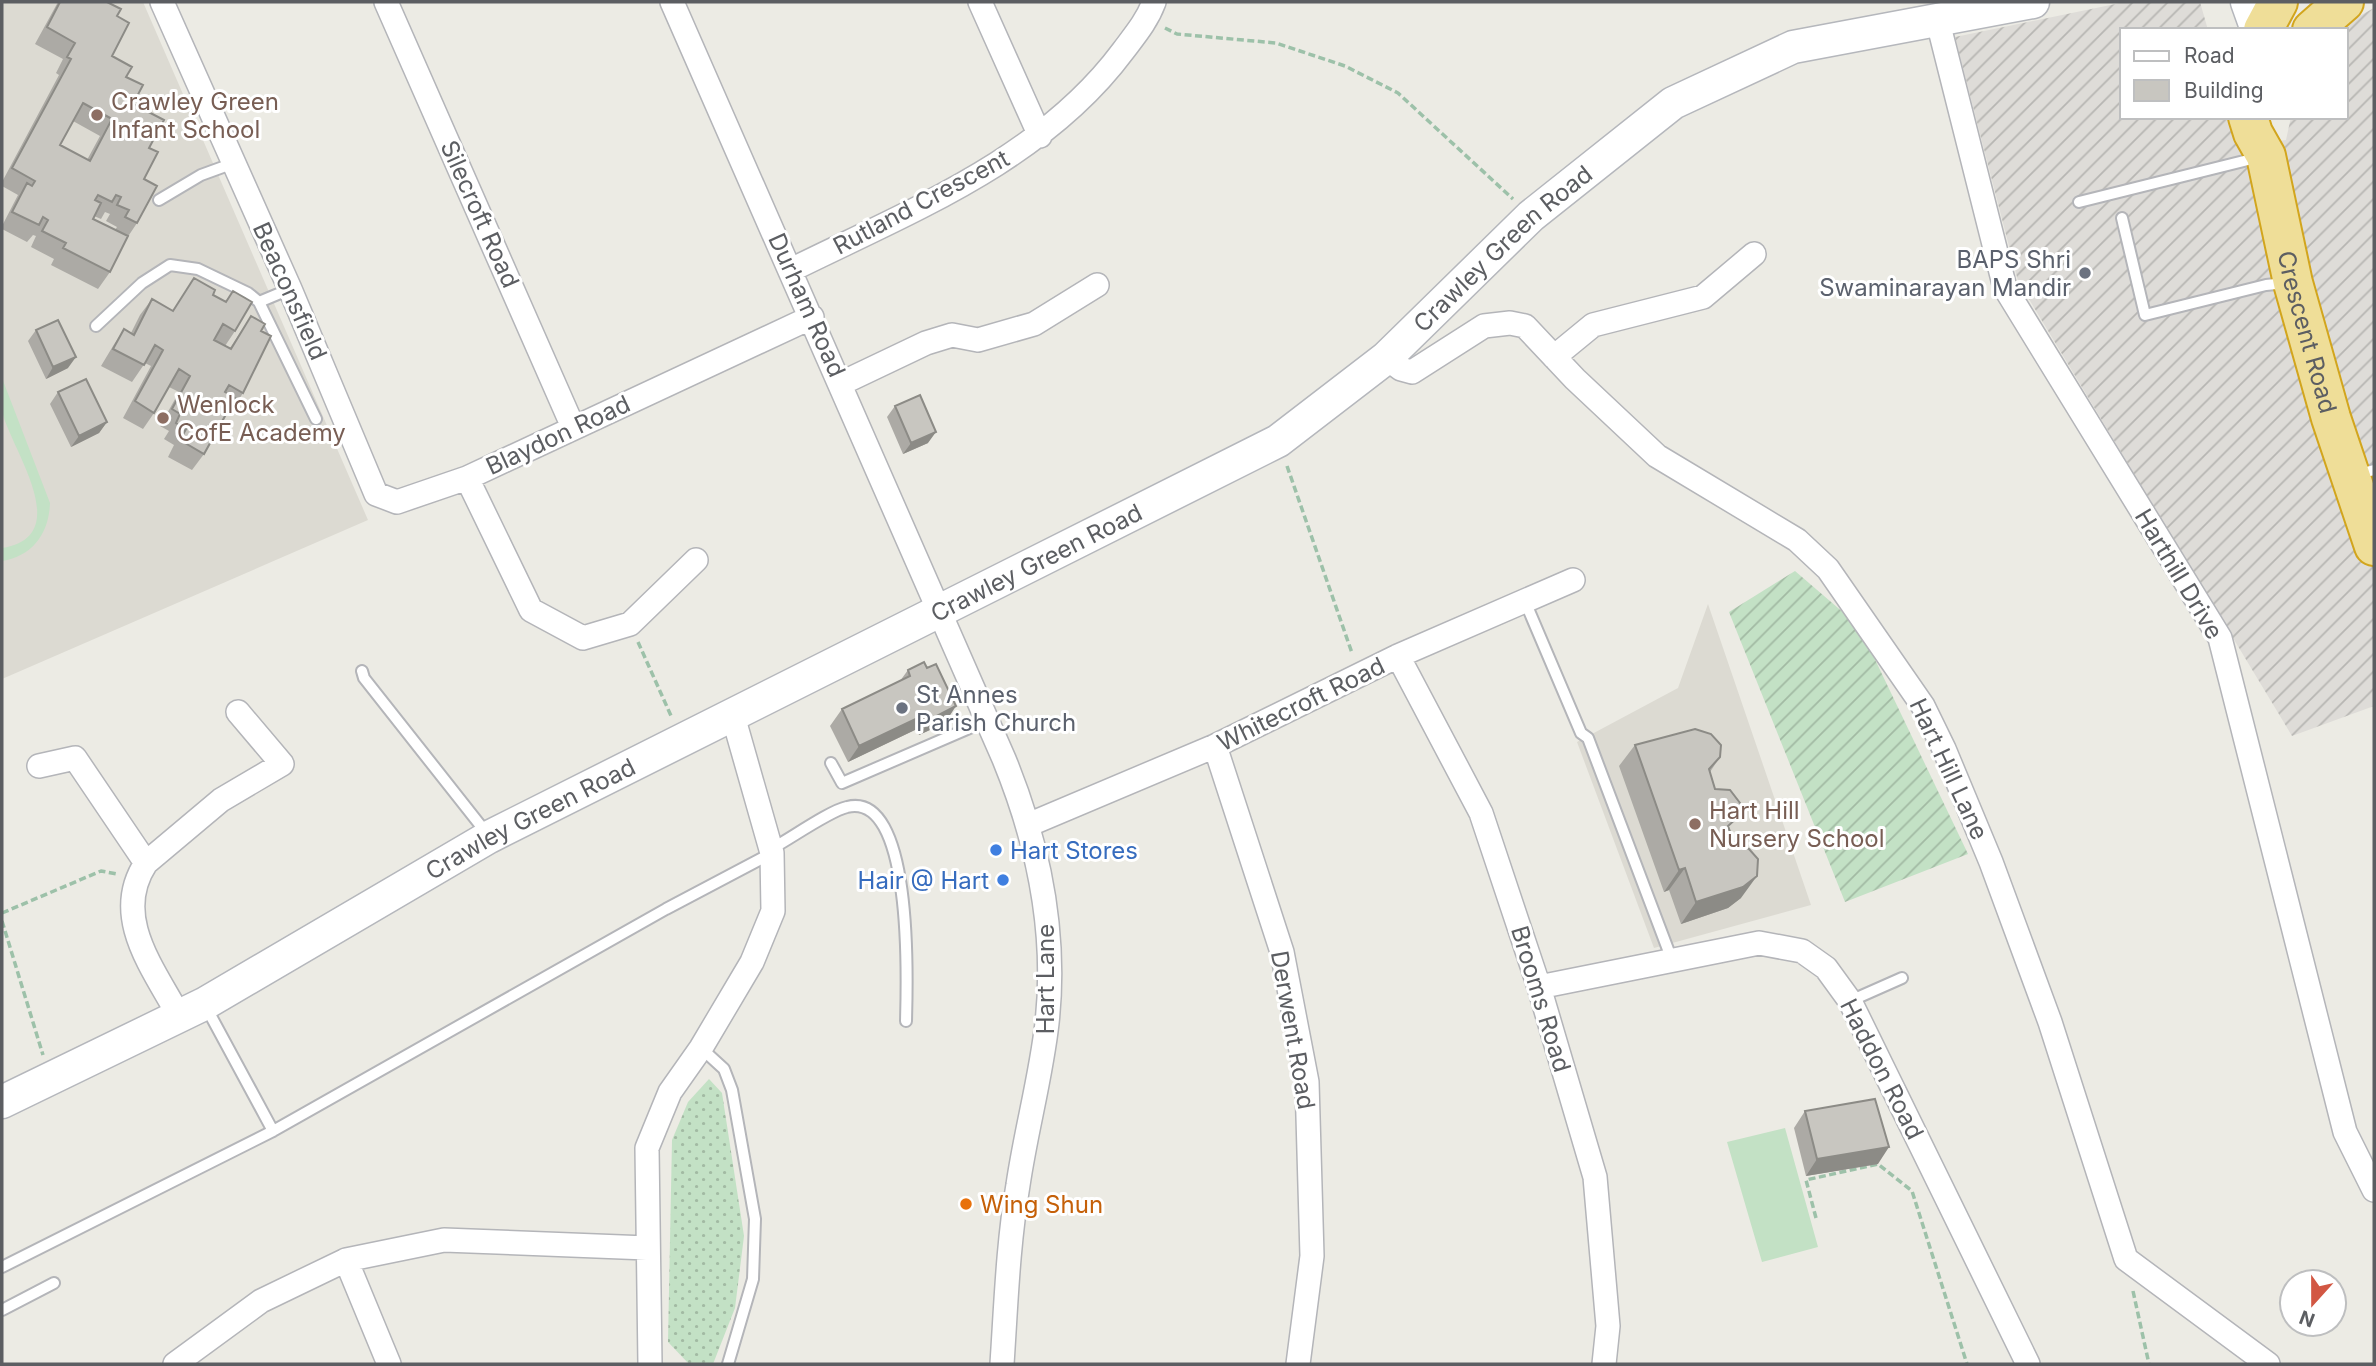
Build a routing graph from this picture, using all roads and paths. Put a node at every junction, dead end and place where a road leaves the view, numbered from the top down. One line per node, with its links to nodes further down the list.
1 (162, 2): 17 (street, Beaconsfield)
2 (386, 2): 34 (street, Silecroft Road)
3 (672, 2): 23 (street, Durham Road)
4 (980, 2): 15 (street)
5 (2033, 2): 8 (street, Crawley Green Road)
6 (2247, 2): 11 (street)
7 (2278, 2): 12 (highway)
8 (1970, 8): 10 (street, Crawley Green Road)
9 (1151, 10): 15 (street, Rutland Crescent); 20 (path)
10 (1938, 22): 20 (street, Crawley Green Road); 70 (street, Harthill Drive)
11 (2256, 28)
12 (2264, 28)
13 (2250, 119): 16 (highway, Crescent Road)
14 (2273, 119): 16 (highway)
15 (1040, 135): 23 (street, Rutland Crescent)
16 (2266, 156): 19 (lane); 24 (highway, Crescent Road)
17 (234, 163): 18 (lane); 26 (street, Beaconsfield)
18 (159, 200)
19 (2078, 202)
20 (1531, 216): 31 (street, Crawley Green Road)
21 (2122, 218): 24 (lane)
22 (1754, 254): 30 (street)
23 (791, 270): 28 (street, Durham Road)
24 (2293, 283): 36 (highway, Crescent Road)
25 (1097, 285): 32 (street)
26 (290, 289): 27 (lane); 37 (street, Beaconsfield)
27 (260, 302): 29 (lane); 33 (lane)
28 (812, 317): 32 (street, Durham Road); 34 (street, Blaydon Road)
29 (96, 326)
30 (1554, 357): 31 (street, Hart Hill Lane); 73 (street, Hart Hill Lane)
31 (1386, 358): 35 (street, Crawley Green Road)
32 (842, 383): 42 (street, Durham Road)
33 (316, 419)
34 (573, 427): 37 (street, Blaydon Road)
35 (1278, 441): 42 (street, Crawley Green Road); 46 (path)
36 (2362, 473): 38 (highway, Crescent Road)
37 (467, 478): 43 (street, Blaydon Road)
38 (2374, 546)
39 (696, 560): 43 (street, Blaydon Road)
40 (1573, 580): 41 (street, Whitecroft Road)
41 (1524, 599): 44 (street, Whitecroft Road); 60 (lane)
42 (939, 609): 48 (street, Crawley Green Road); 49 (street, Hart Lane)
43 (630, 624): 50 (path)
44 (1398, 656): 46 (street, Whitecroft Road); 62 (street, Brooms Road)
45 (362, 671): 55 (lane)
46 (1360, 675): 51 (street, Whitecroft Road)
47 (238, 712): 57 (street)
48 (733, 716): 50 (street, Crawley Green Road); 56 (street)
49 (988, 720): 52 (lane); 54 (street, Hart Lane)
50 (681, 739): 55 (street, Crawley Green Road)
51 (1215, 746): 54 (street, Whitecroft Road); 83 (street, Derwent Road)
52 (831, 763)
53 (38, 766): 57 (street)
54 (1028, 825): 82 (street, Hart Lane)
55 (489, 837): 64 (street, Crawley Green Road)
56 (772, 851): 65 (lane); 66 (street); 69 (lane)
57 (141, 870): 58 (path); 64 (street)
58 (2, 913)
59 (2, 920): 67 (path)
60 (1672, 960): 62 (street, Haddon Road); 63 (street, Haddon Road)
61 (1902, 978): 63 (lane)
62 (1539, 987): 84 (street, Brooms Road)
63 (1850, 1001): 86 (street, Haddon Road)
64 (192, 1010): 67 (street, Crawley Green Road); 69 (lane)
65 (906, 1021)
66 (701, 1048): 72 (street); 81 (lane)
67 (50, 1077): 68 (street, Crawley Green Road)
68 (2, 1102)
69 (273, 1130): 75 (lane)
70 (2374, 1190)
71 (1816, 1217): 85 (path)
72 (647, 1248): 74 (street); 80 (street)
73 (2126, 1259): 87 (path); 88 (street)
74 (346, 1260): 78 (street); 79 (street)
75 (2, 1267)
76 (54, 1283): 77 (lane)
77 (2, 1310)
78 (175, 1364)
79 (390, 1364)
80 (650, 1364)
81 (728, 1364)
82 (1002, 1364)
83 (1298, 1364)
84 (1604, 1364)
85 (1968, 1364)
86 (2028, 1364)
87 (2150, 1364)
88 (2268, 1364)

